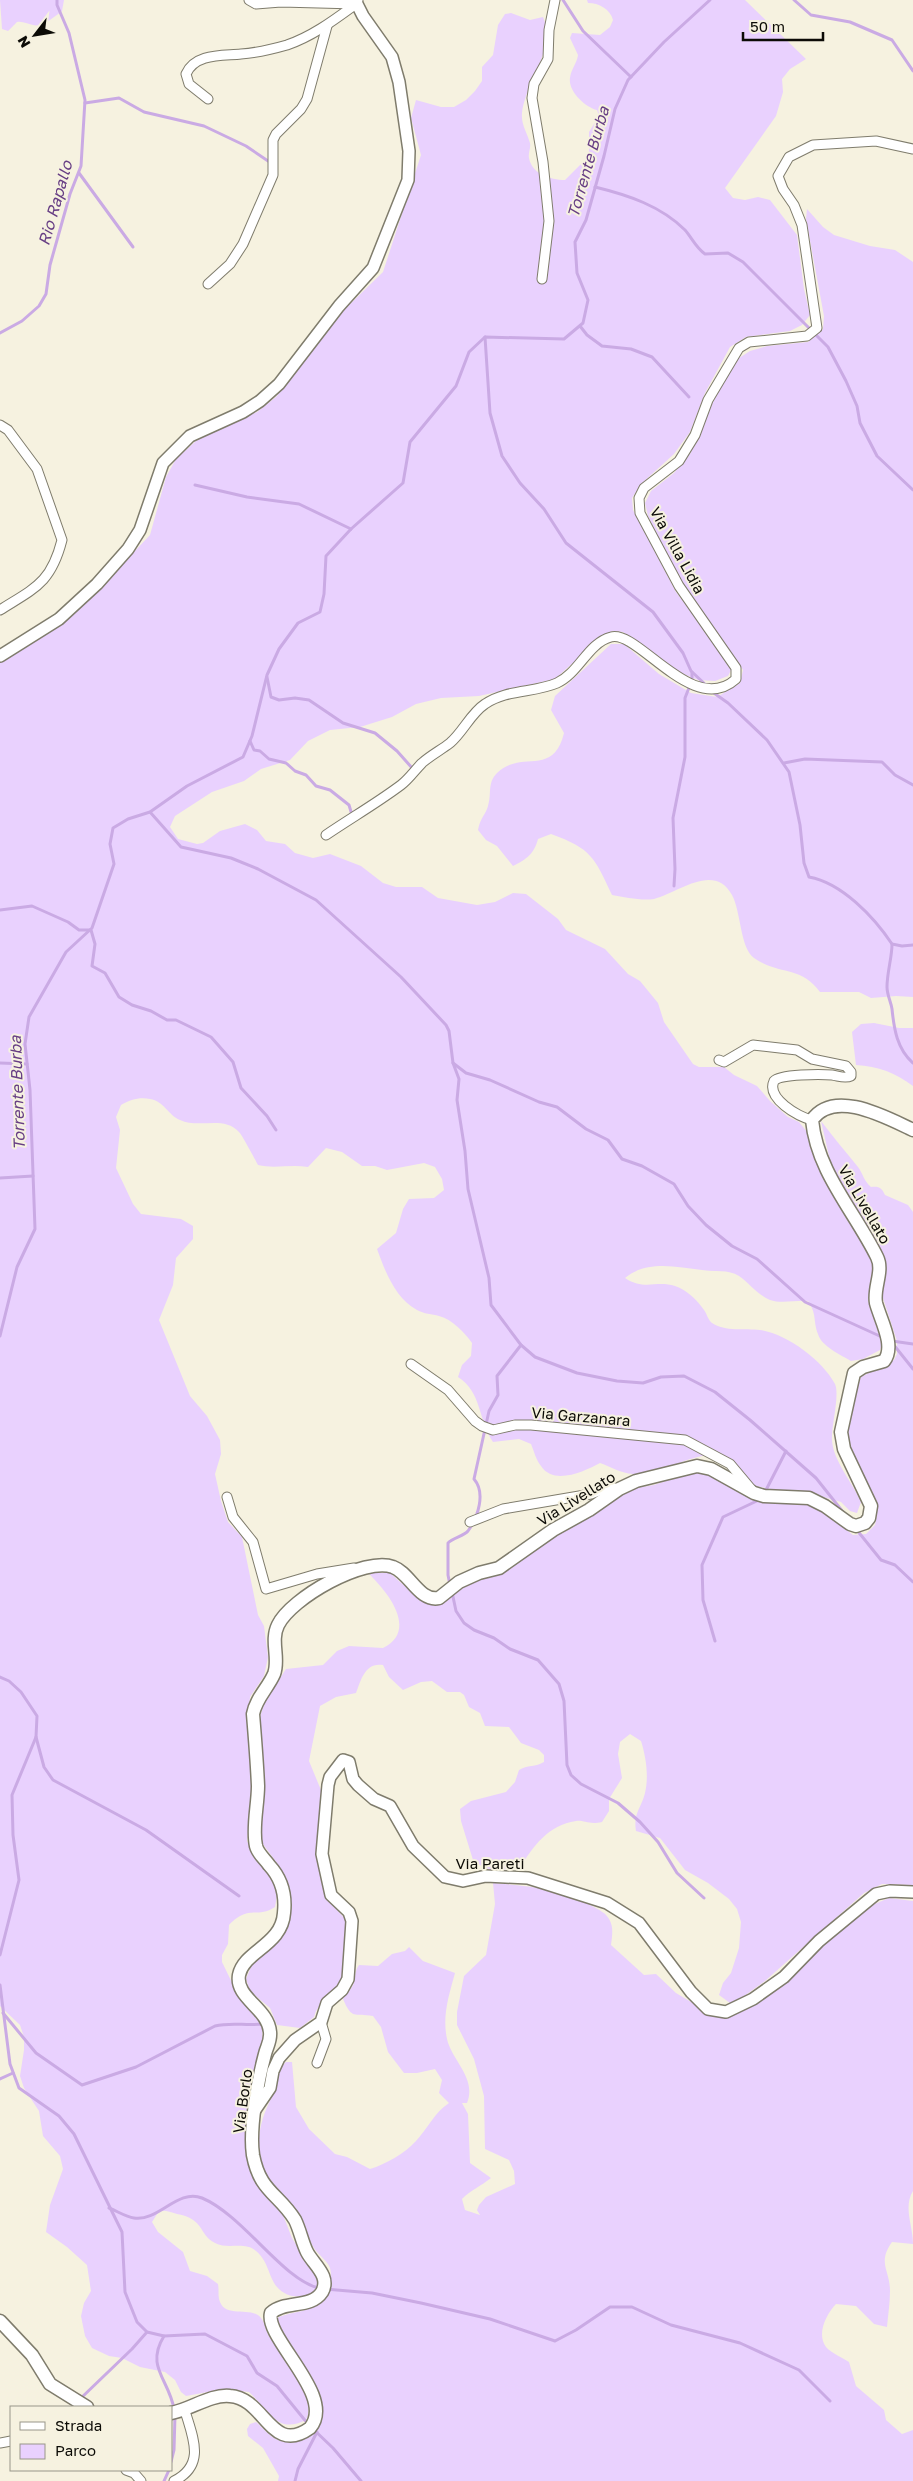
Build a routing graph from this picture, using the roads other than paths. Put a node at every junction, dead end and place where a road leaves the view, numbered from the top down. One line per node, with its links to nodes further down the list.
1 (249, 0): 3 (street)
2 (555, 0): 7 (street)
3 (356, 1): 4 (street); 11 (street)
4 (327, 26): 5 (street); 8 (street)
5 (208, 99)
6 (913, 149): 12 (street, Via Villa Lidia)
7 (542, 279)
8 (208, 284)
9 (0, 425): 10 (street)
10 (0, 610)
11 (0, 656)
12 (326, 835)
13 (719, 1060): 14 (street)
14 (812, 1120): 15 (main road); 18 (main road, Via Livellato)
15 (913, 1130)
16 (411, 1364): 18 (street, Via Garzanara)
17 (619, 1488): 18 (main road, Via Livellato); 20 (street); 21 (main road, Via Livellato)
18 (754, 1493)
19 (227, 1497): 21 (street)
20 (470, 1522)
21 (365, 1568): 22 (main road, Via Livellato)
22 (278, 1623): 26 (main road, Via Borlo)
23 (913, 1892): 24 (street, Via Pareti)
24 (321, 2022): 25 (street); 26 (street)
25 (318, 2063)
26 (255, 2110): 29 (main road, Via Borlo)
27 (0, 2321): 28 (main road)
28 (85, 2406)
29 (185, 2411): 30 (main road, Via Borlo); 33 (street)
30 (172, 2413)
31 (129, 2471): 32 (street)
32 (141, 2481)
33 (174, 2481)

